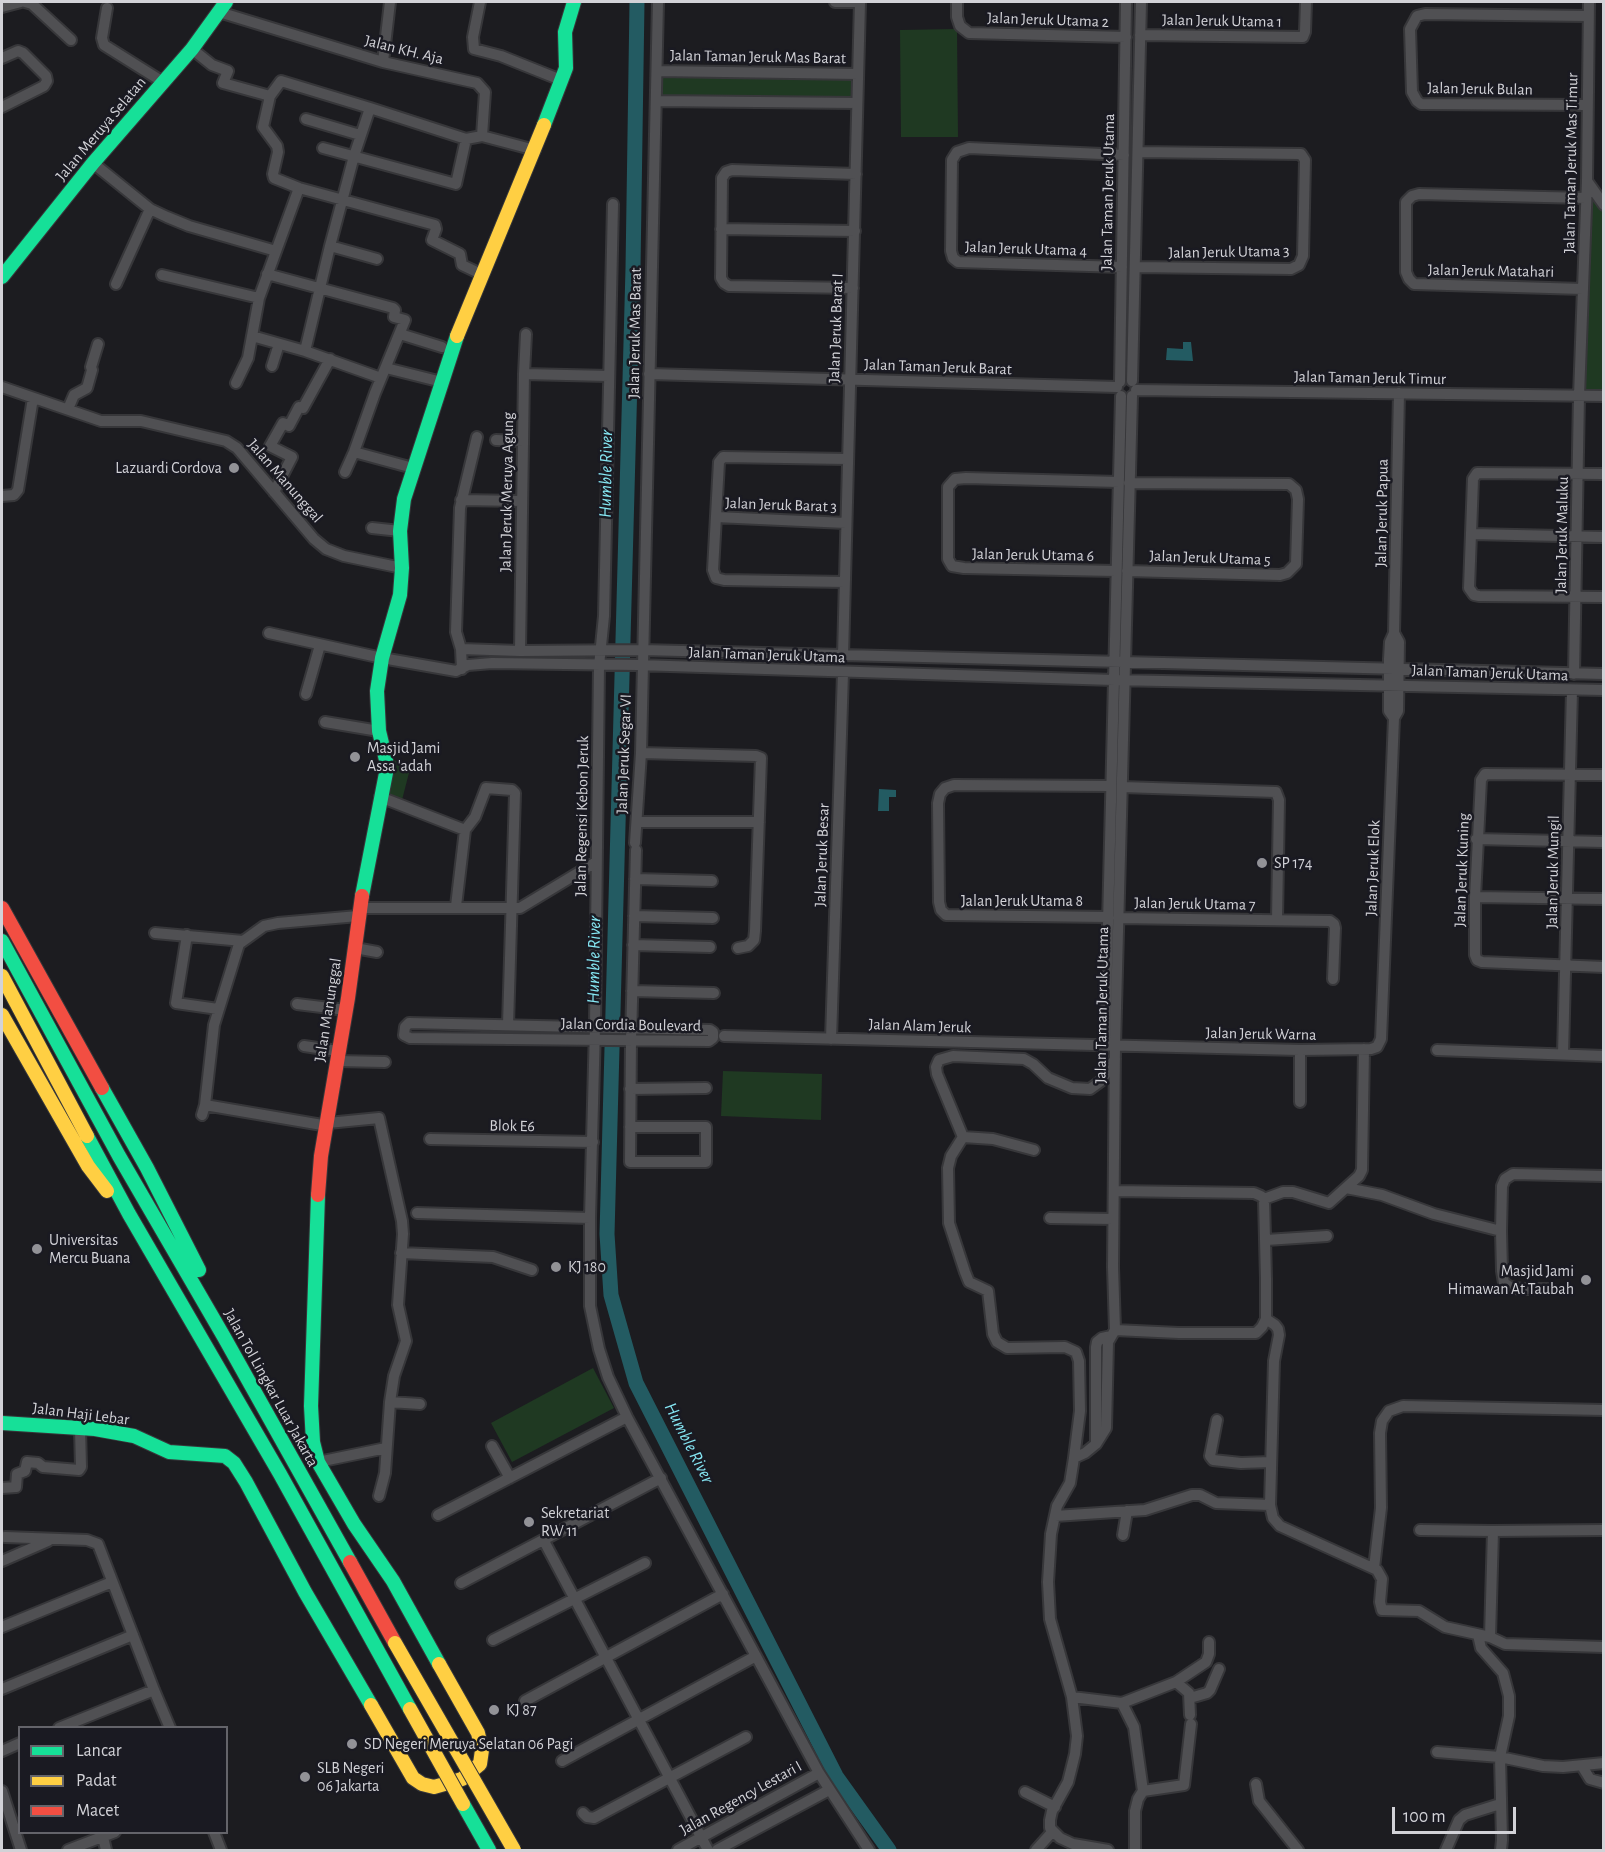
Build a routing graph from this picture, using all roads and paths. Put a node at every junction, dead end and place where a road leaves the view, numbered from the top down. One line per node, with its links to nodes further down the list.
1 (23, 2): 13 (street); 19 (street)
2 (390, 2): 22 (street)
3 (480, 2): 25 (street)
4 (574, 2): 25 (main road, Jalan Manunggal)
5 (658, 2): 23 (street, Jalan Jeruk Mas Barat)
6 (835, 2): 7 (street)
7 (860, 2): 24 (street, Jalan Jeruk Barat I)
8 (957, 2): 18 (street, Jalan Jeruk Utama 2)
9 (1126, 2): 18 (street, Jalan Taman Jeruk Utama)
10 (1141, 2): 17 (street, Jalan Taman Jeruk Utama)
11 (1306, 2): 17 (street, Jalan Jeruk Utama 1)
12 (1589, 2): 16 (street, Jalan Taman Jeruk Mas Timur)
13 (2, 7)
14 (222, 7): 20 (main road, Jalan Meruya Selatan); 22 (street, Jalan KH. Aja)
15 (107, 8): 26 (street)
16 (1588, 16): 30 (street, Jalan Taman Jeruk Mas Timur); 30 (street, Jalan Jeruk Bulan)
17 (1140, 35): 39 (street, Jalan Taman Jeruk Utama)
18 (1126, 37): 40 (street, Jalan Taman Jeruk Utama)
19 (71, 40)
20 (192, 49): 26 (main road, Jalan Meruya Selatan); 27 (street)
21 (2, 58): 31 (street)
22 (383, 62): 35 (street, Jalan KH. Aja)
23 (657, 71): 24 (street, Jalan Taman Jeruk Mas Barat); 28 (street, Jalan Jeruk Mas Barat)
24 (858, 74): 29 (street, Jalan Jeruk Barat I)
25 (561, 80): 38 (main road, Jalan Manunggal)
26 (163, 82): 42 (main road, Jalan Meruya Selatan)
27 (270, 96): 32 (street); 45 (street)
28 (657, 101): 29 (street); 78 (street, Jalan Jeruk Mas Barat)
29 (857, 104): 43 (street, Jalan Jeruk Barat I)
30 (1587, 105): 44 (street, Jalan Taman Jeruk Mas Timur)
31 (2, 107)
32 (370, 108): 34 (street); 36 (street)
33 (306, 119): 34 (street)
34 (360, 135): 41 (street)
35 (482, 136): 36 (street); 38 (street)
36 (466, 140): 41 (street)
37 (323, 148): 41 (street)
38 (535, 150): 59 (main road, Jalan Manunggal)
39 (1138, 152): 57 (street, Jalan Taman Jeruk Utama); 57 (street, Jalan Jeruk Utama 3)
40 (1124, 154): 56 (street, Jalan Taman Jeruk Utama); 56 (street, Jalan Jeruk Utama 4)
41 (354, 156): 47 (street)
42 (93, 163): 50 (street); 61 (main road, Jalan Meruya Selatan)
43 (856, 174): 51 (street); 52 (street, Jalan Jeruk Barat I)
44 (1587, 181): 46 (street, Jalan Taman Jeruk Mas Timur); 49 (street)
45 (299, 188): 47 (street); 54 (street)
46 (1586, 198): 64 (street, Jalan Taman Jeruk Mas Timur); 64 (street, Jalan Jeruk Matahari)
47 (343, 200): 53 (street); 59 (street)
48 (613, 204): 79 (street, Jalan Regensi Kebon Jeruk)
49 (1604, 205)
50 (150, 209): 54 (street); 62 (street)
51 (721, 229): 52 (street); 63 (street)
52 (855, 231): 63 (street, Jalan Jeruk Barat I)
53 (330, 246): 55 (street); 65 (street)
54 (276, 251): 58 (street)
55 (377, 259)
56 (1122, 267): 84 (street, Jalan Taman Jeruk Utama)
57 (1135, 267): 84 (street, Jalan Taman Jeruk Utama)
58 (267, 274): 65 (street); 66 (street)
59 (481, 274): 81 (main road, Jalan Manunggal)
60 (162, 275): 66 (street)
61 (2, 277)
62 (116, 284)
63 (853, 288): 80 (street, Jalan Jeruk Barat I)
64 (1583, 289): 86 (street, Jalan Taman Jeruk Mas Timur)
65 (319, 290): 67 (street); 73 (street)
66 (259, 298): 69 (street)
67 (400, 334): 72 (street); 76 (street)
68 (526, 334): 77 (street, Jalan Jeruk Meruya Agung)
69 (252, 336): 71 (street); 82 (street)
70 (99, 344): 89 (street)
71 (279, 344): 73 (street); 75 (street)
72 (442, 347)
73 (305, 351): 74 (street)
74 (330, 359): 76 (street); 100 (street)
75 (272, 366)
76 (384, 373): 81 (street); 93 (street)
77 (524, 374): 79 (street); 92 (street, Jalan Jeruk Meruya Agung)
78 (649, 374): 80 (street, Jalan Taman Jeruk Barat); 119 (street, Jalan Jeruk Mas Barat)
79 (609, 376): 121 (street, Jalan Regensi Kebon Jeruk)
80 (849, 380): 84 (street, Jalan Taman Jeruk Barat); 94 (street, Jalan Jeruk Barat I)
81 (442, 382): 95 (main road, Jalan Manunggal)
82 (236, 383)
83 (2, 387): 88 (street, Jalan Manunggal)
84 (1126, 389): 85 (street, Jalan Taman Jeruk Timur); 99 (street, Jalan Taman Jeruk Utama)
85 (1399, 393): 86 (street, Jalan Taman Jeruk Timur); 128 (street, Jalan Jeruk Papua)
86 (1579, 396): 87 (street, Jalan Taman Jeruk Timur); 97 (street, Jalan Jeruk Maluku)
87 (1604, 396)
88 (33, 398): 89 (street, Jalan Manunggal); 101 (street)
89 (68, 409): 100 (street, Jalan Manunggal)
90 (477, 438): 102 (street)
91 (496, 440): 92 (street)
92 (523, 441): 103 (street, Jalan Jeruk Meruya Agung)
93 (354, 452): 95 (street); 96 (street)
94 (847, 459): 104 (street); 105 (street, Jalan Jeruk Barat I)
95 (412, 468): 107 (main road, Jalan Manunggal)
96 (345, 472)
97 (1578, 474): 98 (street); 108 (street); 109 (street, Jalan Jeruk Maluku)
98 (1604, 474)
99 (1124, 483): 112 (street, Jalan Taman Jeruk Utama); 112 (street, Jalan Jeruk Utama 5); 112 (street, Jalan Jeruk Utama 6)
100 (274, 492): 111 (street, Jalan Manunggal)
101 (2, 496)
102 (461, 500): 103 (street); 118 (street)
103 (522, 501): 120 (street, Jalan Jeruk Meruya Agung)
104 (716, 517): 105 (street, Jalan Jeruk Barat 3); 113 (street)
105 (846, 522): 113 (street, Jalan Jeruk Barat I)
106 (372, 528): 107 (street)
107 (400, 531): 111 (main road, Jalan Manunggal)
108 (1472, 534): 109 (street); 114 (street)
109 (1577, 537): 110 (street); 114 (street, Jalan Jeruk Maluku)
110 (1604, 537)
111 (402, 568): 123 (main road, Jalan Manunggal)
112 (1122, 571): 125 (street, Jalan Taman Jeruk Utama)
113 (845, 582): 122 (street, Jalan Jeruk Barat I)
114 (1575, 596): 115 (street); 131 (street, Jalan Jeruk Maluku)
115 (1604, 597)
116 (268, 633): 117 (street, Jalan Taman Jeruk Utama)
117 (320, 645): 123 (street, Jalan Taman Jeruk Utama); 138 (street)
118 (461, 649): 120 (street, Jalan Taman Jeruk Utama); 129 (street)
119 (639, 650): 121 (street, Jalan Taman Jeruk Utama); 122 (street, Jalan Taman Jeruk Utama); 127 (street, Jalan Jeruk Mas Barat)
120 (520, 651): 121 (street, Jalan Taman Jeruk Utama)
121 (600, 651): 126 (street, Jalan Regensi Kebon Jeruk)
122 (843, 656): 124 (street, Jalan Taman Jeruk Utama)
123 (382, 658): 129 (street, Jalan Taman Jeruk Utama); 140 (main road, Jalan Manunggal)
124 (969, 659): 125 (street, Jalan Taman Jeruk Utama); 133 (street)
125 (1119, 662): 128 (street, Jalan Taman Jeruk Utama); 134 (street, Jalan Taman Jeruk Utama)
126 (599, 666): 127 (street, Jalan Taman Jeruk Utama); 129 (street, Jalan Taman Jeruk Utama); 152 (street, Jalan Regensi Kebon Jeruk)
127 (639, 666): 130 (street, Jalan Taman Jeruk Utama); 141 (street, Jalan Jeruk Segar VI)
128 (1395, 666): 131 (street, Jalan Taman Jeruk Utama); 135 (street, Jalan Jeruk Papua)
129 (462, 669)
130 (843, 673): 133 (street, Jalan Taman Jeruk Utama); 190 (street, Jalan Jeruk Besar)
131 (1574, 674): 132 (street, Jalan Taman Jeruk Utama)
132 (1604, 674)
133 (968, 676): 134 (street, Jalan Taman Jeruk Utama)
134 (1119, 680): 135 (street, Jalan Taman Jeruk Utama); 144 (street, Jalan Taman Jeruk Utama)
135 (1394, 685): 136 (street, Jalan Taman Jeruk Utama); 194 (street, Jalan Jeruk Elok)
136 (1572, 690): 137 (street, Jalan Taman Jeruk Utama); 142 (street, Jalan Jeruk Mungil)
137 (1604, 690)
138 (306, 694)
139 (325, 722): 140 (street)
140 (379, 732): 145 (main road, Jalan Manunggal)
141 (641, 753): 146 (street, Jalan Jeruk Segar VI); 147 (street)
142 (1570, 774): 143 (street, Jalan Jeruk Kuning); 149 (street, Jalan Jeruk Kuning); 150 (street, Jalan Jeruk Mungil)
143 (1604, 775)
144 (1116, 786): 163 (street, Jalan Taman Jeruk Utama); 163 (street, Jalan Jeruk Utama 8); 165 (street, Jalan Jeruk Utama 7)
145 (380, 797): 148 (street); 161 (main road, Jalan Manunggal)
146 (637, 822): 147 (street); 153 (street, Jalan Jeruk Segar VI)
147 (759, 822): 173 (street)
148 (465, 830): 158 (street); 160 (street)
149 (1476, 838): 150 (street); 155 (street, Jalan Jeruk Kuning)
150 (1569, 841): 151 (street); 156 (street, Jalan Jeruk Mungil)
151 (1604, 842)
152 (596, 862): 160 (street); 186 (street, Jalan Regensi Kebon Jeruk)
153 (635, 879): 154 (street); 162 (street, Jalan Jeruk Segar VI)
154 (712, 881)
155 (1475, 897): 156 (street); 175 (street, Jalan Jeruk Kuning)
156 (1568, 898): 157 (street); 175 (street, Jalan Jeruk Mungil)
157 (1604, 899)
158 (456, 906): 160 (street); 161 (street)
159 (2, 908): 228 (main road)
160 (510, 909): 185 (street)
161 (359, 912): 169 (street); 172 (main road, Jalan Manunggal)
162 (634, 916): 164 (street); 170 (street, Jalan Jeruk Segar VI)
163 (1113, 917): 165 (street, Jalan Jeruk Utama 7); 193 (street, Jalan Taman Jeruk Utama)
164 (713, 918)
165 (1277, 920): 178 (street)
166 (155, 933): 167 (street)
167 (187, 935): 169 (street); 182 (street)
168 (2, 941): 228 (main road, Jalan Tol Lingkar Luar Jakarta)
169 (243, 941): 182 (street)
170 (633, 945): 171 (street); 179 (street, Jalan Jeruk Segar VI)
171 (710, 946)
172 (355, 948): 174 (street); 183 (main road, Jalan Manunggal)
173 (738, 948)
174 (378, 952)
175 (1566, 966): 176 (street, Jalan Jeruk Kuning); 197 (street, Jalan Jeruk Mungil)
176 (1604, 967)
177 (2, 976): 216 (main road, Jalan Tol Lingkar Luar Jakarta)
178 (1333, 979)
179 (632, 991): 180 (street); 187 (street, Jalan Jeruk Segar VI)
180 (714, 993)
181 (297, 1004): 183 (street)
182 (218, 1009): 205 (street)
183 (346, 1010): 198 (main road, Jalan Manunggal)
184 (2, 1016): 216 (main road)
185 (508, 1025): 186 (street, Jalan Cordia Boulevard); 189 (street, Jalan Cordia Boulevard)
186 (600, 1027): 187 (street, Jalan Cordia Boulevard); 189 (street, Jalan Regensi Kebon Jeruk)
187 (628, 1028): 191 (street, Jalan Jeruk Segar VI); 191 (street, Jalan Cordia Boulevard)
188 (724, 1036): 190 (street, Jalan Alam Jeruk)
189 (598, 1039): 191 (street, Jalan Cordia Boulevard); 209 (street, Jalan Regensi Kebon Jeruk)
190 (831, 1039): 193 (street, Jalan Alam Jeruk)
191 (628, 1040): 203 (street, Jalan Jeruk Segar VI)
192 (304, 1046): 198 (street)
193 (1110, 1046): 195 (street, Jalan Jeruk Warna); 200 (street, Jalan Taman Jeruk Utama)
194 (1364, 1049): 195 (street, Jalan Jeruk Warna); 212 (street)
195 (1300, 1050): 204 (street)
196 (1437, 1050): 197 (street)
197 (1563, 1054): 199 (street)
198 (338, 1056): 201 (street); 205 (main road, Jalan Manunggal)
199 (1604, 1056)
200 (1115, 1059): 207 (street); 213 (street, Jalan Taman Jeruk Utama)
201 (385, 1062)
202 (706, 1088): 203 (street)
203 (630, 1089): 206 (street, Jalan Jeruk Segar VI)
204 (1300, 1102)
205 (328, 1124): 223 (street); 240 (main road, Jalan Manunggal)
206 (630, 1127): 206 (street, Jalan Jeruk Segar VI)
207 (963, 1137): 210 (street); 239 (street)
208 (430, 1139): 209 (street, Blok E6)
209 (593, 1142): 217 (street, Jalan Regensi Kebon Jeruk)
210 (1034, 1150)
211 (1604, 1176): 220 (street)
212 (1346, 1188): 214 (street); 220 (street)
213 (1114, 1191): 214 (street); 219 (street, Jalan Taman Jeruk Utama)
214 (1264, 1199): 222 (street)
215 (417, 1213): 217 (street)
216 (129, 1214): 300 (main road, Jalan Tol Lingkar Luar Jakarta, bridge)
217 (590, 1218): 232 (street, Jalan Regensi Kebon Jeruk)
218 (1050, 1218): 219 (street)
219 (1113, 1219): 227 (street, Jalan Taman Jeruk Utama)
220 (1501, 1231): 225 (street)
221 (1327, 1236): 222 (street)
222 (1266, 1240): 226 (street)
223 (401, 1253): 224 (street); 229 (street)
224 (532, 1270)
225 (1551, 1289)
226 (1266, 1319): 227 (street); 241 (street)
227 (1113, 1333): 239 (street)
228 (224, 1337): 317 (main road, Jalan Tol Lingkar Luar Jakarta, bridge)
229 (390, 1402): 230 (street); 237 (street)
230 (420, 1404)
231 (1604, 1410): 259 (street)
232 (627, 1417): 242 (street); 243 (street, Jalan Regensi Kebon Jeruk)
233 (1217, 1420): 241 (street)
234 (2, 1423): 235 (main road, Jalan Haji Lebar)
235 (80, 1428): 238 (main road, Jalan Haji Lebar); 244 (street)
236 (492, 1446): 242 (street)
237 (386, 1448): 240 (street); 245 (street)
238 (225, 1456): 240 (main road, Jalan Manunggal)
239 (1074, 1458): 249 (street)
240 (318, 1462)
241 (1271, 1462): 246 (street)
242 (510, 1478): 248 (street)
243 (661, 1478): 256 (street); 262 (street, Jalan Regensi Kebon Jeruk)
244 (2, 1488)
245 (379, 1496)
246 (1270, 1505): 247 (street); 259 (street)
247 (1127, 1511): 249 (street); 253 (street)
248 (438, 1515)
249 (1054, 1516): 277 (street)
250 (1420, 1530): 252 (street)
251 (1604, 1530): 252 (street)
252 (1493, 1531): 267 (street)
253 (1123, 1535)
254 (5, 1537): 255 (street)
255 (51, 1539): 257 (street); 260 (street)
256 (544, 1541): 261 (street); 263 (street)
257 (2, 1561)
258 (645, 1563): 263 (street)
259 (1374, 1568): 266 (street)
260 (112, 1582): 264 (street); 265 (street)
261 (461, 1582)
262 (723, 1594): 271 (street, Jalan Regensi Kebon Jeruk); 272 (street)
263 (573, 1599): 268 (street); 272 (street)
264 (2, 1627)
265 (133, 1635): 275 (street); 276 (street)
266 (1478, 1635): 267 (street); 288 (street)
267 (1490, 1637): 270 (street)
268 (492, 1640)
269 (1209, 1642): 274 (street)
270 (1604, 1647)
271 (756, 1656): 281 (street); 292 (street, Jalan Regensi Kebon Jeruk)
272 (605, 1658): 279 (street); 281 (street)
273 (1219, 1669): 278 (street)
274 (1176, 1682): 278 (street); 280 (street)
275 (2, 1689)
276 (154, 1690): 282 (street); 283 (street)
277 (1072, 1697): 280 (street); 303 (street)
278 (1190, 1698): 298 (street)
279 (525, 1701)
280 (1122, 1703): 298 (street)
281 (639, 1720): 289 (street); 293 (street)
282 (64, 1726)
283 (169, 1726)
284 (746, 1737): 293 (street)
285 (18, 1744): 286 (street)
286 (2, 1751)
287 (1437, 1752): 288 (street)
288 (1500, 1757): 291 (street); 301 (street)
289 (562, 1761)
290 (1604, 1763): 291 (street)
291 (1582, 1766): 294 (street)
292 (819, 1773): 296 (street, Jalan Regensi Kebon Jeruk); 310 (street, Jalan Regency Lestari I)
293 (670, 1778): 305 (street); 310 (street)
294 (1604, 1782)
295 (1256, 1784): 324 (street)
296 (830, 1790): 319 (street); 320 (street, Jalan Regensi Kebon Jeruk)
297 (2, 1791): 304 (street)
298 (1143, 1791): 323 (street)
299 (1025, 1792): 303 (street)
300 (463, 1804): 315 (main road); 316 (main road, Jalan Tol Lingkar Luar Jakarta)
301 (1500, 1804): 325 (street); 326 (street)
302 (18, 1807): 304 (street)
303 (1055, 1807): 306 (street)
304 (8, 1810): 311 (street)
305 (583, 1813)
306 (1053, 1831): 321 (street); 322 (street)
307 (112, 1834): 309 (street)
308 (214, 1834): 314 (street)
309 (103, 1837): 312 (street); 313 (street)
310 (704, 1843): 318 (street, Jalan Regency Lestari I)
311 (21, 1851)
312 (68, 1851)
313 (106, 1851)
314 (221, 1851)
315 (480, 1851)
316 (489, 1851)
317 (514, 1851)
318 (678, 1851)
319 (717, 1851)
320 (869, 1851)
321 (1036, 1851)
322 (1108, 1851)
323 (1135, 1851)
324 (1298, 1851)
325 (1446, 1851)
326 (1500, 1851)

